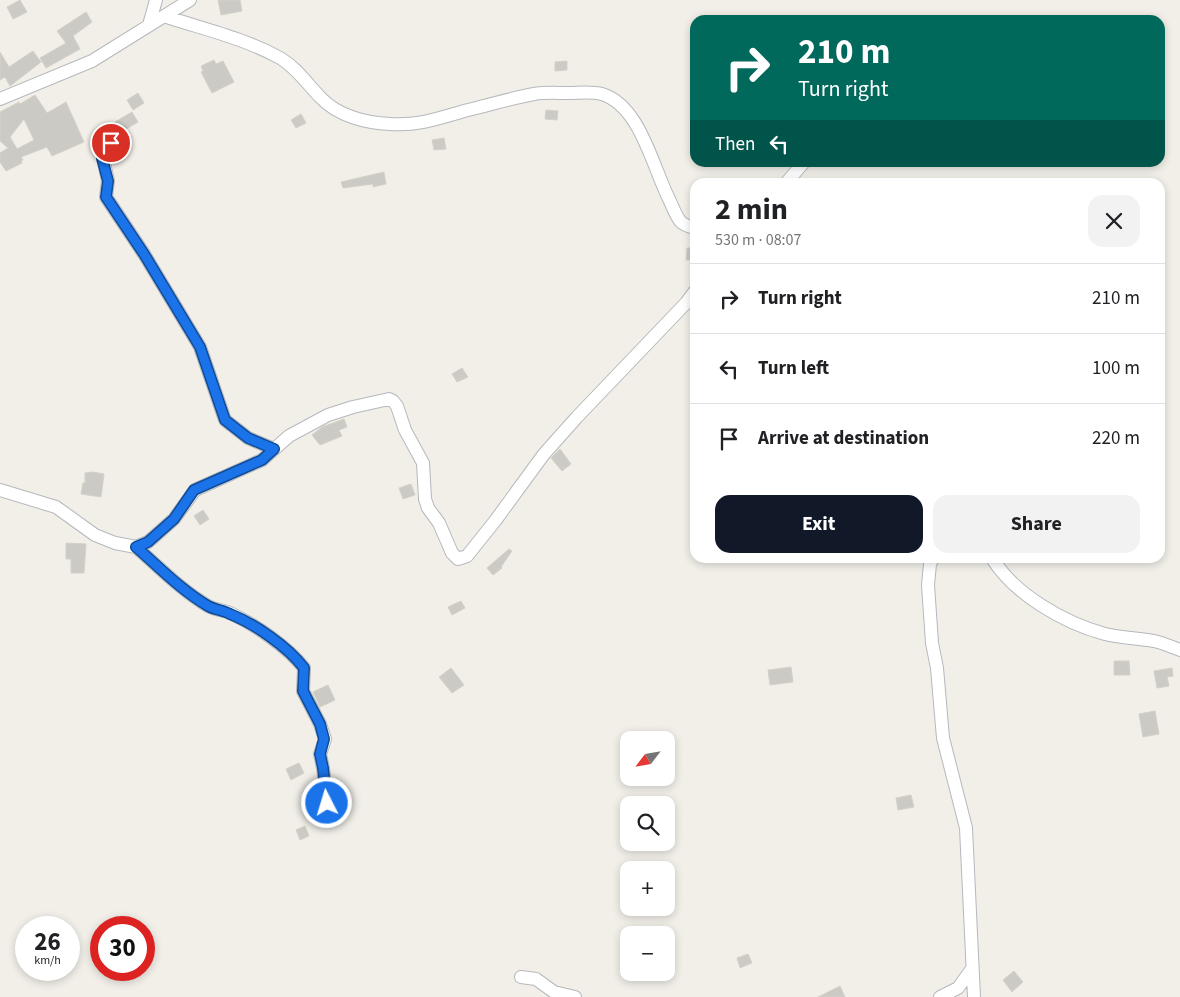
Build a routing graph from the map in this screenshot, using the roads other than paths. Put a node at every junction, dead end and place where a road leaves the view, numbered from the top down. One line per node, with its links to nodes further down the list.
1 (156, 0): 4 (street)
2 (190, 0): 3 (street)
3 (164, 16): 4 (street); 9 (street)
4 (149, 25): 5 (street)
5 (0, 99)
6 (111, 143): 11 (street)
7 (800, 167): 8 (street)
8 (790, 178)
9 (690, 226)
10 (690, 298): 11 (street)
11 (274, 449): 13 (street)
12 (0, 490): 13 (street)
13 (136, 547): 17 (street)
14 (930, 563): 18 (street)
15 (996, 563): 16 (street)
16 (1180, 650)
17 (319, 813)
18 (971, 970): 21 (street); 22 (street)
19 (521, 977): 20 (street)
20 (575, 997)
21 (940, 997)
22 (974, 997)

